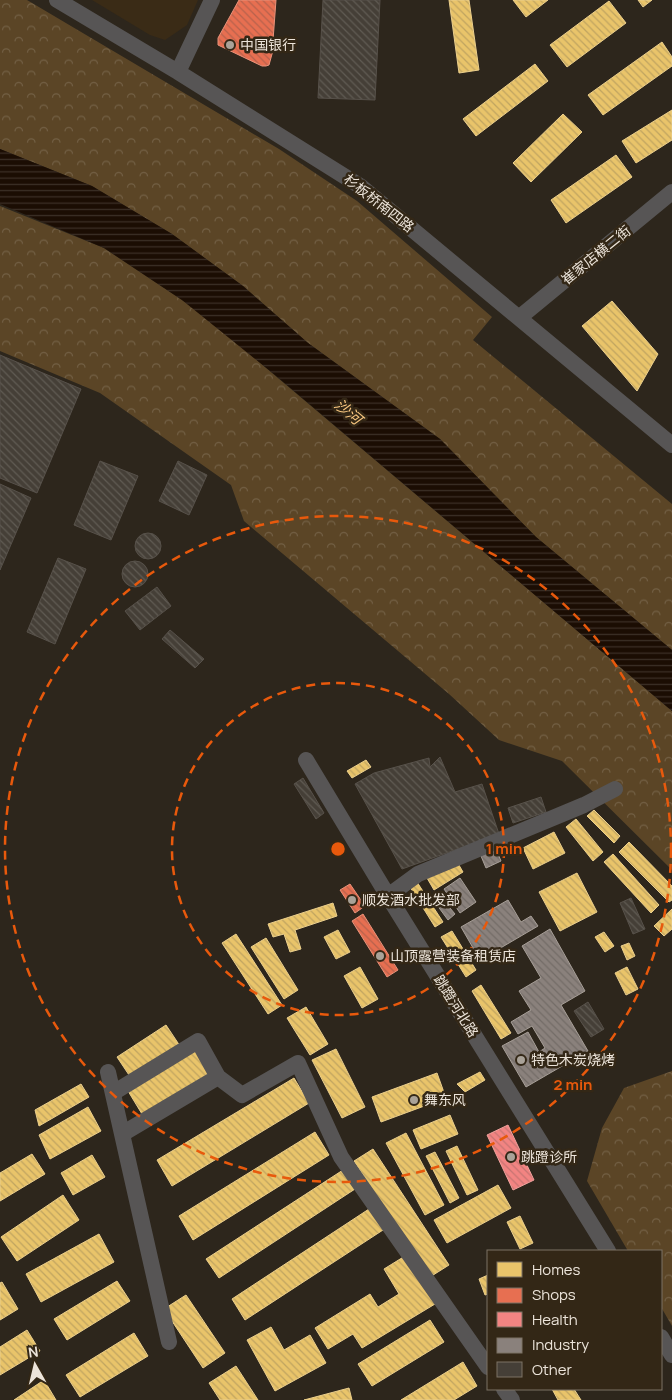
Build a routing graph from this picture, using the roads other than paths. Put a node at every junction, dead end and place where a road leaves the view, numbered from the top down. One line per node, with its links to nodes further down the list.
1 (58, 0): 3 (street, 杉板桥南四路)
2 (212, 0): 3 (street)
3 (178, 72): 5 (street, 杉板桥南四路)
4 (672, 192): 5 (street, 崔家店横二街)
5 (520, 317): 6 (street, 杉板桥南四路)
6 (672, 445)
7 (306, 760): 9 (street, 跳蹬河北路)
8 (615, 789): 9 (street)
9 (388, 896): 14 (street, 跳蹬河北路)
10 (108, 1072): 12 (street)
11 (218, 1077): 12 (street); 13 (street); 18 (street)
12 (113, 1093): 13 (street)
13 (122, 1134): 16 (street)
14 (607, 1250)
15 (662, 1339): 17 (street)
16 (169, 1342)
17 (672, 1355)
18 (487, 1367)

